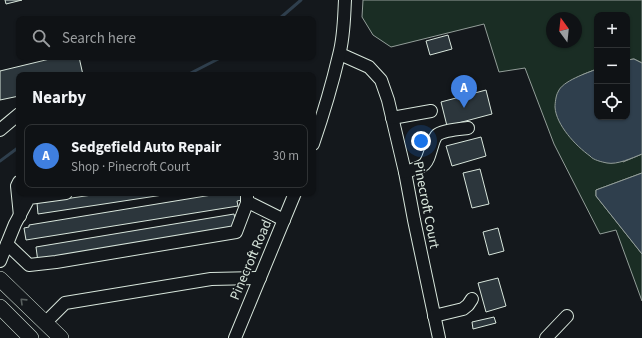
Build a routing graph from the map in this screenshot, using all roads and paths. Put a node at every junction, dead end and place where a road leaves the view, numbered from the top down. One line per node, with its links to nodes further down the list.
1 (345, 0): 2 (street)
2 (340, 54): 5 (street, Pinecroft Court); 8 (street)
3 (432, 111): 5 (street)
4 (16, 117): 7 (street)
5 (392, 118): 9 (street, Pinecroft Court)
6 (468, 128): 9 (street)
7 (0, 130)
8 (316, 136)
9 (405, 172): 22 (street, Pinecroft Court)
10 (18, 196): 14 (street)
11 (44, 196): 14 (street)
12 (294, 196): 15 (street, Pinecroft Road)
13 (247, 198): 15 (street); 16 (street)
14 (20, 216): 16 (street)
15 (284, 220): 18 (street, Pinecroft Road)
16 (7, 244): 17 (street)
17 (0, 260)
18 (260, 278): 24 (street); 27 (street, Pinecroft Road)
19 (0, 279): 24 (main road, one-way to 19)
20 (472, 299): 22 (street)
21 (0, 307): 25 (main road)
22 (434, 316): 28 (street, Pinecroft Court)
23 (567, 316): 29 (street)
24 (45, 323): 26 (main road)
25 (31, 338)
26 (61, 338)
27 (235, 338)
28 (439, 338)
29 (546, 338)

